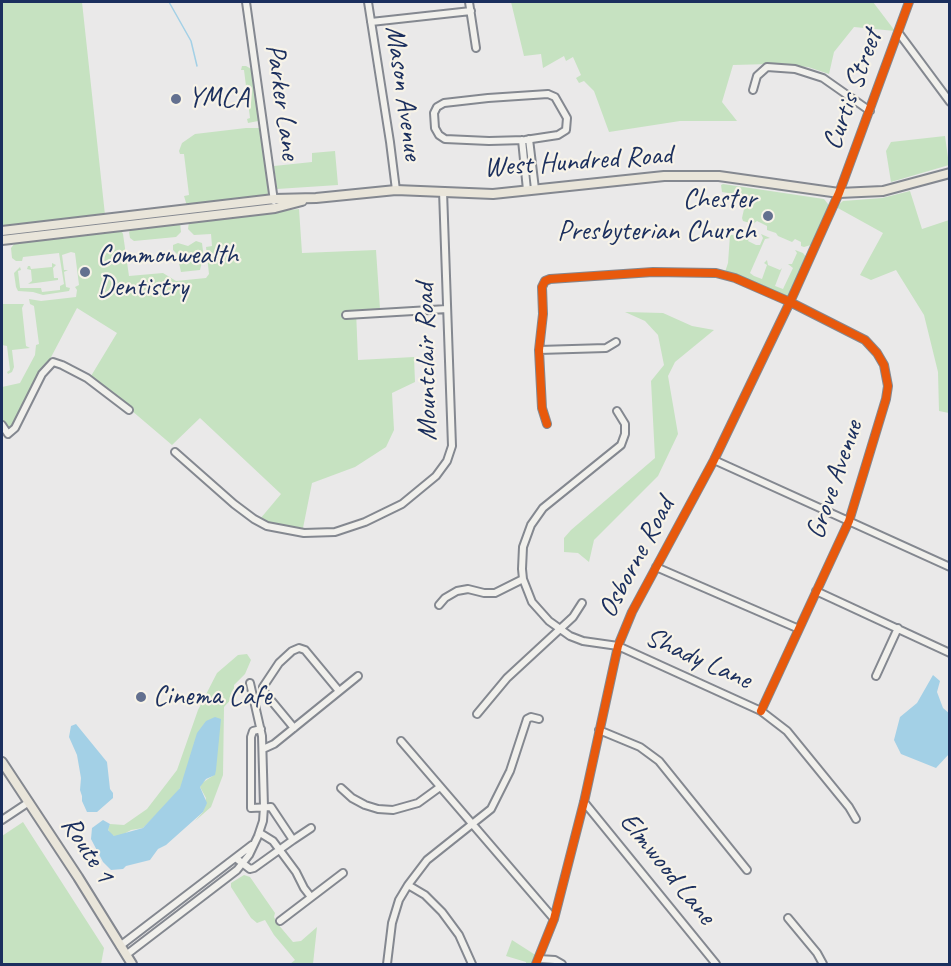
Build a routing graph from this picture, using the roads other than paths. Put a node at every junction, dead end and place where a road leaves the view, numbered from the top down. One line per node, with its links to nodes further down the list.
1 (246, 2): 19 (street, Parker Lane)
2 (368, 2): 6 (street, Mason Avenue)
3 (469, 2): 5 (street)
4 (909, 2): 7 (street, Curtis Street)
5 (471, 11): 6 (street); 8 (street)
6 (372, 22): 14 (street, Mason Avenue)
7 (898, 32): 10 (street); 11 (street, Curtis Street)
8 (476, 48)
9 (753, 90): 11 (street)
10 (950, 102)
11 (870, 111): 17 (street, Curtis Street)
12 (525, 140): 12 (street); 15 (street)
13 (950, 173): 17 (main road, West Hundred Road)
14 (396, 190): 16 (main road, West Hundred Road); 18 (main road, West Hundred Road)
15 (531, 190): 16 (main road, West Hundred Road); 17 (main road, West Hundred Road)
16 (443, 191): 24 (street, Mountclair Road)
17 (838, 193): 23 (street, Osborne Road)
18 (315, 198): 19 (main road, West Hundred Road); 20 (main road, West Hundred Road)
19 (274, 199): 20 (street, Parker Lane); 21 (main road, West Hundred Road)
20 (275, 208): 22 (main road, West Hundred Road)
21 (2, 231)
22 (2, 240)
23 (790, 302): 27 (street, Grove Avenue); 33 (street, Osborne Road); 34 (street, Grove Avenue)
24 (447, 309): 25 (street); 32 (street, Mountclair Road)
25 (345, 315)
26 (616, 342): 27 (street)
27 (539, 350): 31 (street)
28 (129, 410): 30 (street)
29 (618, 411): 37 (street)
30 (2, 424)
31 (547, 424)
32 (175, 452)
33 (714, 460): 34 (street); 35 (street, Osborne Road)
34 (849, 521): 36 (street); 38 (street, Grove Avenue)
35 (656, 567): 42 (street); 44 (street, Osborne Road)
36 (950, 567)
37 (523, 579): 40 (street); 43 (street)
38 (816, 591): 41 (street); 42 (street, Grove Avenue)
39 (582, 603): 43 (street)
40 (439, 605)
41 (897, 628): 45 (street); 46 (street)
42 (799, 629): 52 (street, Grove Avenue)
43 (560, 631): 44 (street, Shady Lane); 53 (street)
44 (618, 646): 52 (street, Shady Lane); 57 (street, Osborne Road)
45 (950, 653)
46 (876, 675)
47 (358, 676): 50 (street)
48 (250, 683): 51 (street)
49 (264, 690): 50 (street); 51 (street); 55 (street)
50 (339, 691): 55 (street)
51 (253, 692): 56 (street)
52 (761, 711): 66 (street, Shady Lane)
53 (477, 714)
54 (539, 719): 68 (street)
55 (294, 728): 59 (street)
56 (261, 729): 59 (street); 65 (street)
57 (599, 730): 64 (street, Osborne Road); 76 (street)
58 (400, 741): 61 (street)
59 (263, 748): 65 (street)
60 (2, 762): 63 (main road, Route 1)
61 (440, 787): 62 (street); 68 (street)
62 (341, 788)
63 (29, 802): 67 (street); 83 (main road, Route 1)
64 (584, 802): 81 (street, Osborne Road); 90 (street, Elmwood Lane)
65 (264, 807): 70 (street); 71 (street)
66 (856, 819)
67 (2, 820)
68 (471, 824): 78 (street); 81 (street)
69 (310, 828): 71 (street)
70 (260, 833): 72 (street); 73 (street)
71 (293, 840): 73 (street)
72 (255, 842): 74 (street); 75 (street)
73 (279, 850): 75 (street); 79 (street)
74 (237, 859): 75 (street); 83 (street)
75 (243, 864): 84 (street)
76 (747, 870)
77 (343, 873): 79 (street)
78 (408, 885): 87 (street); 88 (street)
79 (311, 897): 82 (street)
80 (788, 918): 91 (street)
81 (554, 919): 85 (street, Osborne Road)
82 (280, 921)
83 (120, 946): 84 (main road, Route 1)
84 (126, 955): 86 (main road, Route 1)
85 (538, 962): 89 (street)
86 (132, 964)
87 (387, 964)
88 (472, 964)
89 (562, 964)
90 (716, 964)
91 (823, 964)

